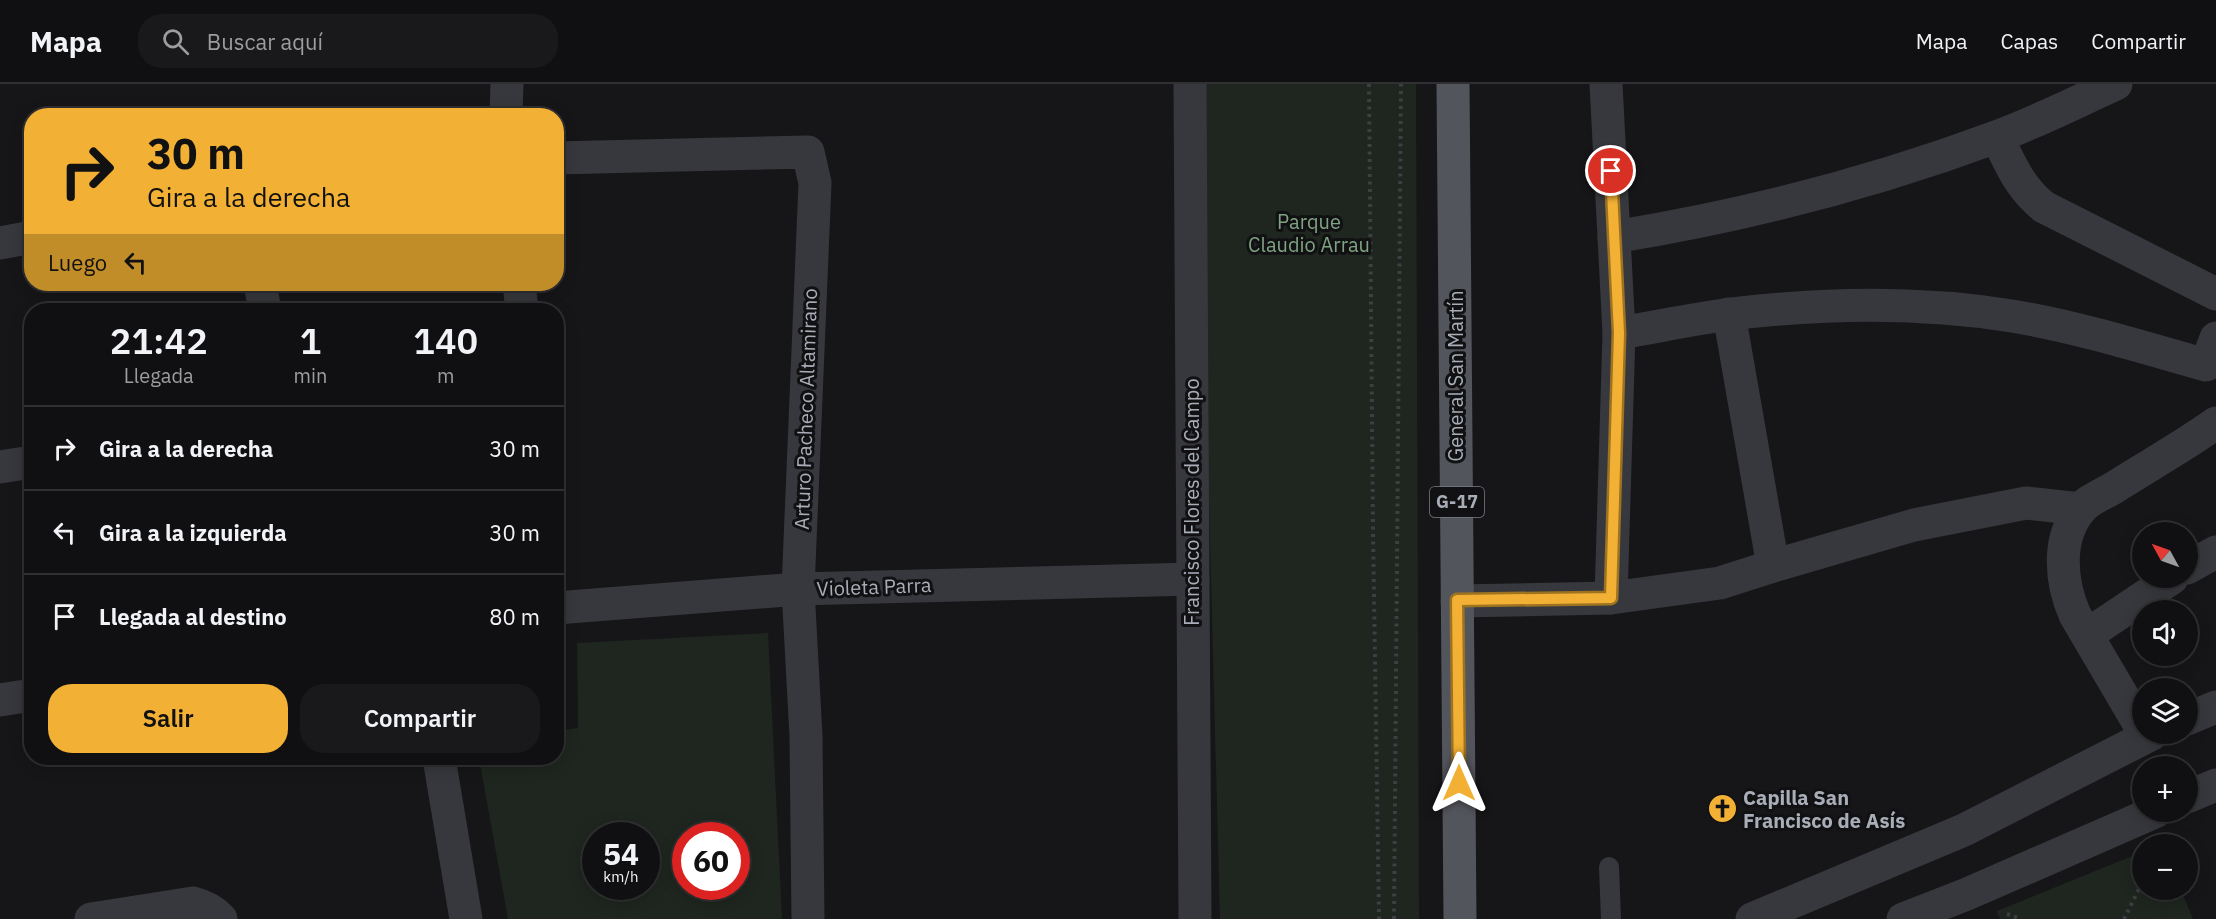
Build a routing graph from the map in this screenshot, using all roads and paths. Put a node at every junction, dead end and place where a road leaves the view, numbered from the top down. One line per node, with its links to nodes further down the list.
1 (507, 84): 8 (street)
2 (1190, 84): 25 (street, Francisco Flores del Campo)
3 (1369, 84): 49 (path)
4 (1401, 84): 50 (path)
5 (1453, 84): 29 (main road, General San Martín / G-17)
6 (1606, 84): 11 (street)
7 (2116, 84): 9 (street)
8 (506, 108)
9 (1997, 137): 11 (street); 14 (street)
10 (564, 158): 27 (street, Arturo Pacheco Altamirano)
11 (1614, 237): 16 (street)
12 (24, 238): 13 (street)
13 (0, 243)
14 (2216, 294)
15 (1729, 314): 16 (street); 17 (street); 24 (street)
16 (1619, 333): 28 (street)
17 (2216, 338)
18 (2216, 423): 21 (street)
19 (24, 463): 20 (street)
20 (0, 467)
21 (2080, 509): 24 (street); 31 (street)
22 (2216, 552): 23 (street)
23 (2198, 562)
24 (1773, 566): 28 (street)
25 (1193, 579): 27 (street, Violeta Parra); 48 (street, Francisco Flores del Campo)
26 (2157, 588): 31 (street)
27 (798, 589): 30 (street, Violeta Parra); 47 (street, Arturo Pacheco Altamirano)
28 (1611, 598): 29 (street)
29 (1457, 600): 51 (main road, General San Martín / G-17)
30 (564, 607)
31 (2087, 635): 35 (street)
32 (24, 696): 33 (street)
33 (0, 700)
34 (2216, 707): 36 (street)
35 (2132, 710)
36 (2198, 714)
37 (2132, 740): 53 (street)
38 (440, 765): 46 (street)
39 (2216, 785): 40 (street)
40 (2198, 793)
41 (2132, 822): 54 (street)
42 (1609, 867): 52 (lane)
43 (2134, 900): 55 (path)
44 (218, 915): 45 (street)
45 (91, 919)
46 (466, 919)
47 (808, 919)
48 (1195, 919)
49 (1379, 919)
50 (1394, 919)
51 (1460, 919)
52 (1611, 919)
53 (1752, 919)
54 (1903, 919)
55 (2124, 919)

